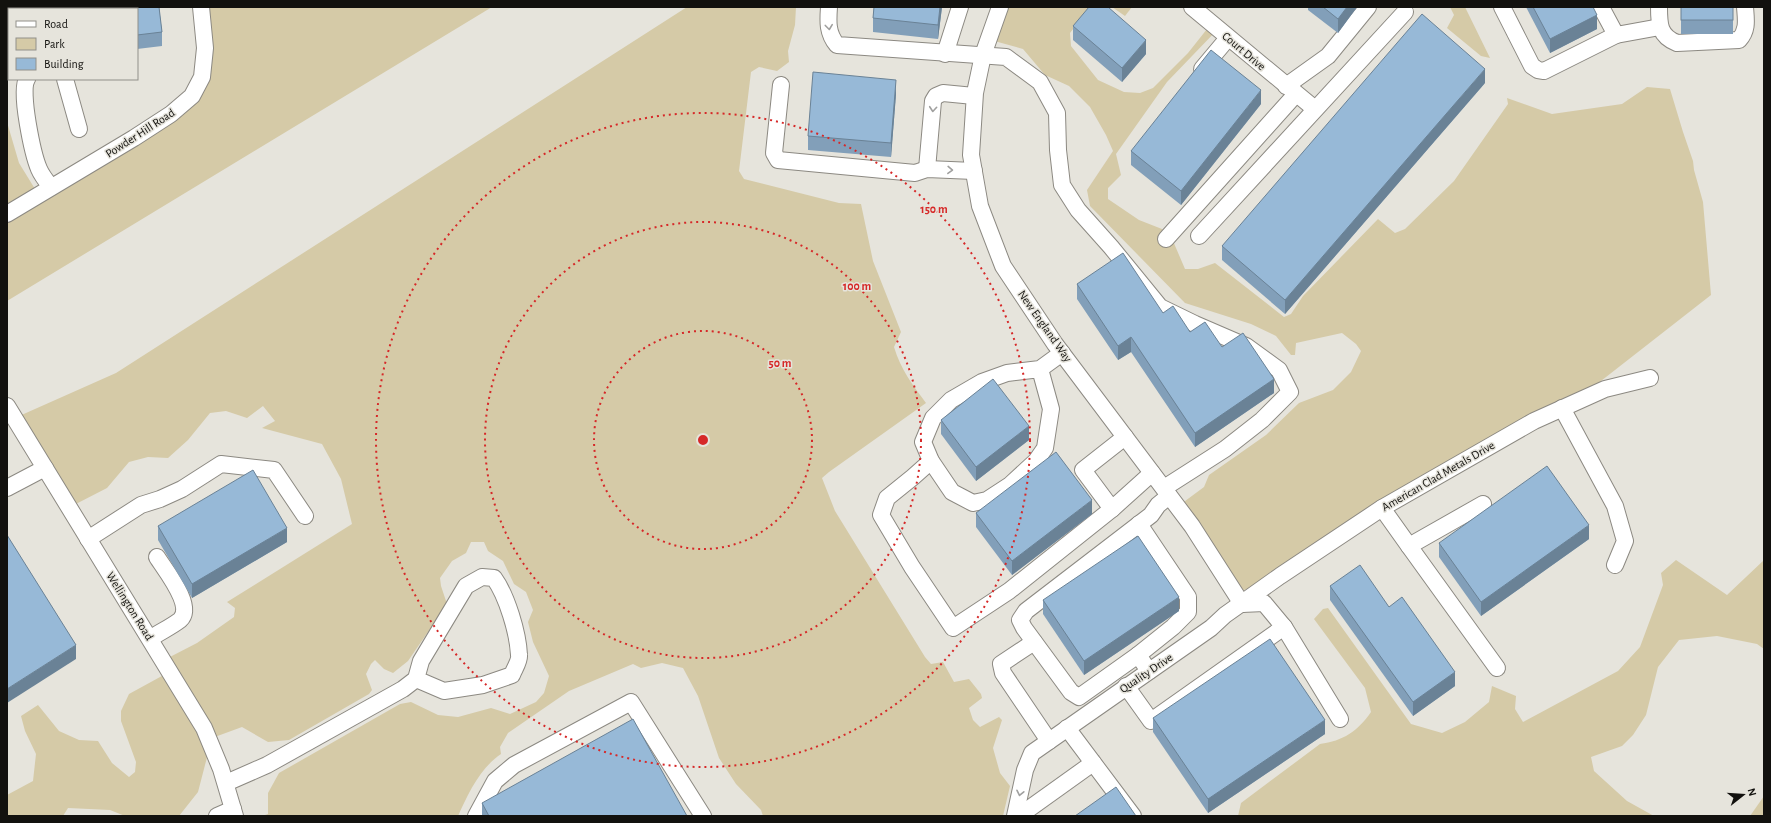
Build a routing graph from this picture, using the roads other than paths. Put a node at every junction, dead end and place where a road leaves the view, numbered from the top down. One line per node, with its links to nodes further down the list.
1 (201, 7): 27 (street, Powder Hill Road)
2 (829, 7): 15 (street, one-way to 15)
3 (960, 7): 15 (street)
4 (1000, 7): 16 (street, New England Way)
5 (1192, 7): 14 (street, Court Drive)
6 (1368, 7): 21 (street)
7 (1502, 7): 13 (street)
8 (1601, 7): 13 (street)
9 (1659, 7): 12 (street)
10 (1746, 7): 12 (street)
11 (1405, 12): 23 (street)
12 (1660, 27): 13 (street)
13 (1616, 35)
14 (1228, 38): 17 (street); 21 (street, Court Drive)
15 (945, 54): 16 (street)
16 (983, 56): 22 (street, New England Way); 41 (street)
17 (1194, 79)
18 (27, 80): 27 (street)
19 (65, 80): 24 (street)
20 (781, 85): 25 (street)
21 (1291, 90): 23 (street, Court Drive); 30 (street)
22 (974, 96): 25 (street, one-way to 25); 26 (street, New England Way)
23 (1315, 109): 29 (street)
24 (79, 129)
25 (927, 169): 26 (street, one-way to 26)
26 (974, 171): 31 (street, New England Way)
27 (51, 188): 28 (street, Powder Hill Road)
28 (7, 214)
29 (1199, 236)
30 (1166, 239)
31 (1062, 353): 32 (street); 36 (street, New England Way)
32 (1040, 369): 37 (street); 37 (street)
33 (1650, 378): 35 (street, American Clad Metals Drive)
34 (7, 406): 38 (street, Wellington Road)
35 (1562, 408): 43 (street, American Clad Metals Drive); 50 (street)
36 (1125, 437): 39 (street, New England Way); 44 (street)
37 (931, 461): 44 (street)
38 (45, 468): 40 (street); 47 (street, Wellington Road)
39 (1152, 473): 41 (street, New England Way); 44 (street)
40 (7, 488)
41 (1167, 492): 46 (street); 51 (street, New England Way)
42 (1483, 504): 48 (street)
43 (1382, 508): 48 (street); 51 (street, American Clad Metals Drive)
44 (1112, 509)
45 (305, 516): 47 (street)
46 (1139, 524): 54 (street); 55 (street)
47 (88, 539): 53 (street, Wellington Road)
48 (1409, 546): 56 (street)
49 (157, 557): 53 (street)
50 (1615, 565)
51 (1242, 604): 52 (street); 57 (street, Quality Drive)
52 (1284, 627): 59 (street); 60 (street)
53 (150, 638): 64 (street, Wellington Road)
54 (1034, 642): 55 (street); 62 (street)
55 (1138, 655): 57 (street)
56 (1497, 668)
57 (1149, 671): 59 (street, Quality Drive)
58 (416, 679): 58 (street); 64 (street)
59 (1126, 686): 61 (street, Quality Drive)
60 (1340, 719)
61 (1067, 728): 62 (street, Quality Drive); 63 (street)
62 (1049, 741): 69 (street, Quality Drive, one-way to 69)
63 (1094, 762): 70 (street); 71 (street)
64 (226, 784): 65 (street, Wellington Road)
65 (234, 813): 66 (street)
66 (217, 816)
67 (476, 816): 68 (street)
68 (703, 816)
69 (1016, 816)
70 (1019, 816)
71 (1134, 816)

